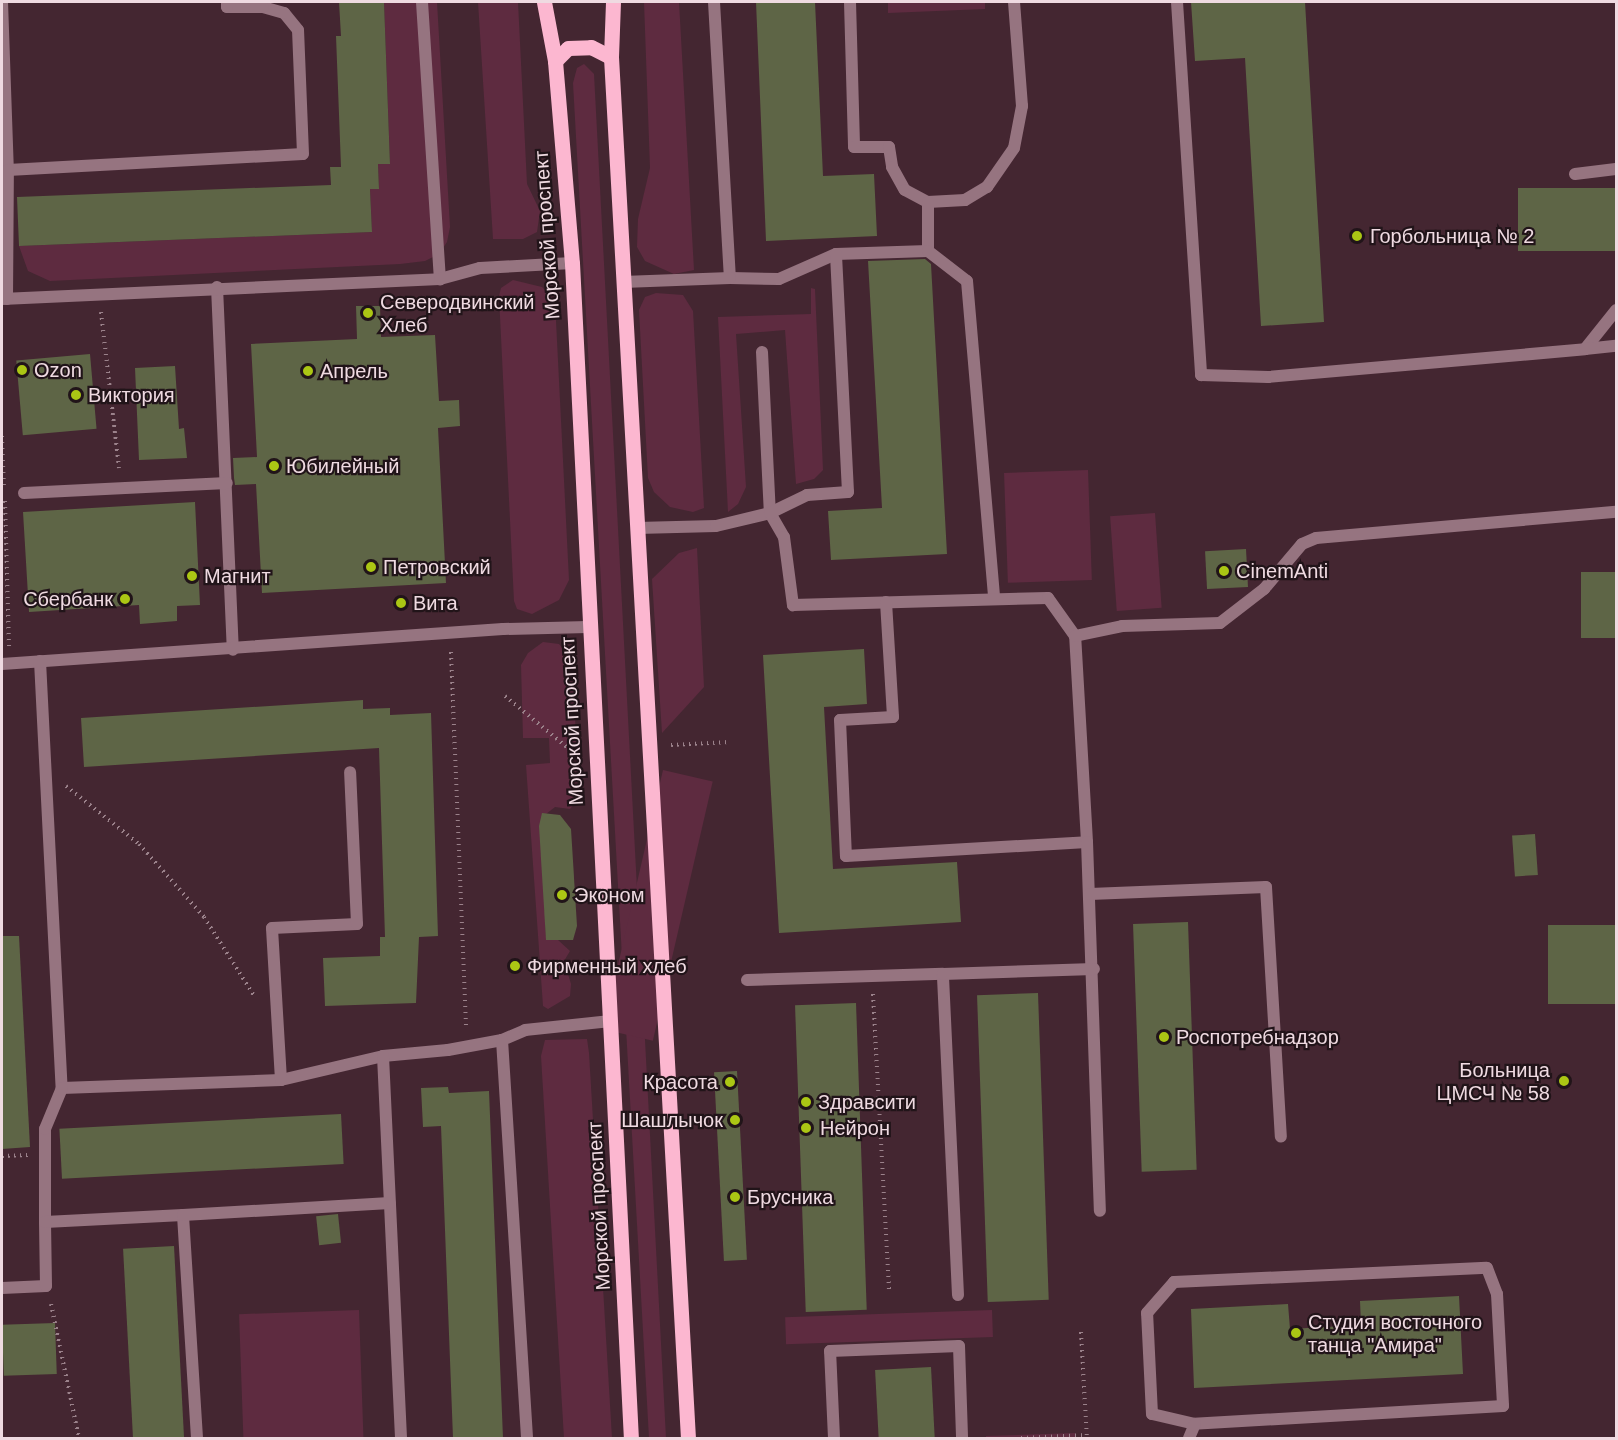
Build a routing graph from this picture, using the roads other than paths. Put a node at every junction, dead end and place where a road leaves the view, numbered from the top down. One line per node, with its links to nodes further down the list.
1 (2, 2): 13 (lane)
2 (227, 2): 13 (lane)
3 (422, 2): 20 (lane)
4 (544, 2): 11 (main road, Морской проспект)
5 (613, 2): 10 (main road)
6 (714, 2): 19 (lane)
7 (850, 2): 15 (lane)
8 (1014, 2): 15 (lane)
9 (1177, 2): 26 (lane)
10 (611, 57): 11 (main road); 21 (main road)
11 (555, 61): 18 (main road, Морской проспект)
12 (1617, 169): 14 (lane)
13 (8, 170): 23 (lane)
14 (1575, 174)
15 (928, 202): 16 (lane)
16 (928, 250): 17 (lane); 33 (lane)
17 (836, 254): 19 (lane); 31 (lane)
18 (572, 263): 20 (lane); 35 (main road, Морской проспект)
19 (730, 278): 21 (lane)
20 (440, 279): 22 (lane)
21 (623, 282): 32 (main road)
22 (217, 287): 23 (lane); 28 (lane)
23 (4, 299)
24 (1617, 310): 26 (lane)
25 (1617, 346): 26 (lane)
26 (1585, 349)
27 (762, 352): 31 (lane)
28 (227, 483): 29 (lane); 37 (lane)
29 (24, 493)
30 (1617, 512): 36 (lane)
31 (770, 513): 32 (lane); 34 (lane)
32 (637, 528): 63 (main road)
33 (994, 599): 34 (lane); 36 (lane)
34 (886, 602): 41 (lane)
35 (588, 627): 37 (lane); 46 (main road, Морской проспект)
36 (1075, 636): 41 (lane)
37 (233, 650): 38 (lane)
38 (40, 662): 39 (lane); 50 (lane)
39 (2, 664)
40 (350, 772): 49 (lane)
41 (1087, 842): 42 (lane)
42 (1090, 894): 43 (lane); 51 (lane)
43 (1094, 969): 44 (lane); 53 (lane)
44 (944, 974): 45 (lane); 57 (lane)
45 (747, 980)
46 (611, 1021): 47 (lane); 62 (main road, Морской проспект)
47 (502, 1040): 48 (lane); 61 (lane)
48 (382, 1056): 49 (lane); 52 (lane)
49 (281, 1080): 50 (lane)
50 (62, 1088): 55 (lane)
51 (1281, 1137)
52 (390, 1203): 54 (lane); 60 (lane)
53 (1100, 1211)
54 (183, 1215): 55 (lane); 59 (lane)
55 (45, 1222): 56 (lane)
56 (2, 1288)
57 (958, 1294)
58 (1195, 1424): 58 (lane); 66 (lane)
59 (197, 1438)
60 (401, 1438)
61 (527, 1438)
62 (631, 1438)
63 (688, 1438)
64 (834, 1438): 65 (lane)
65 (962, 1438)
66 (1189, 1438)

